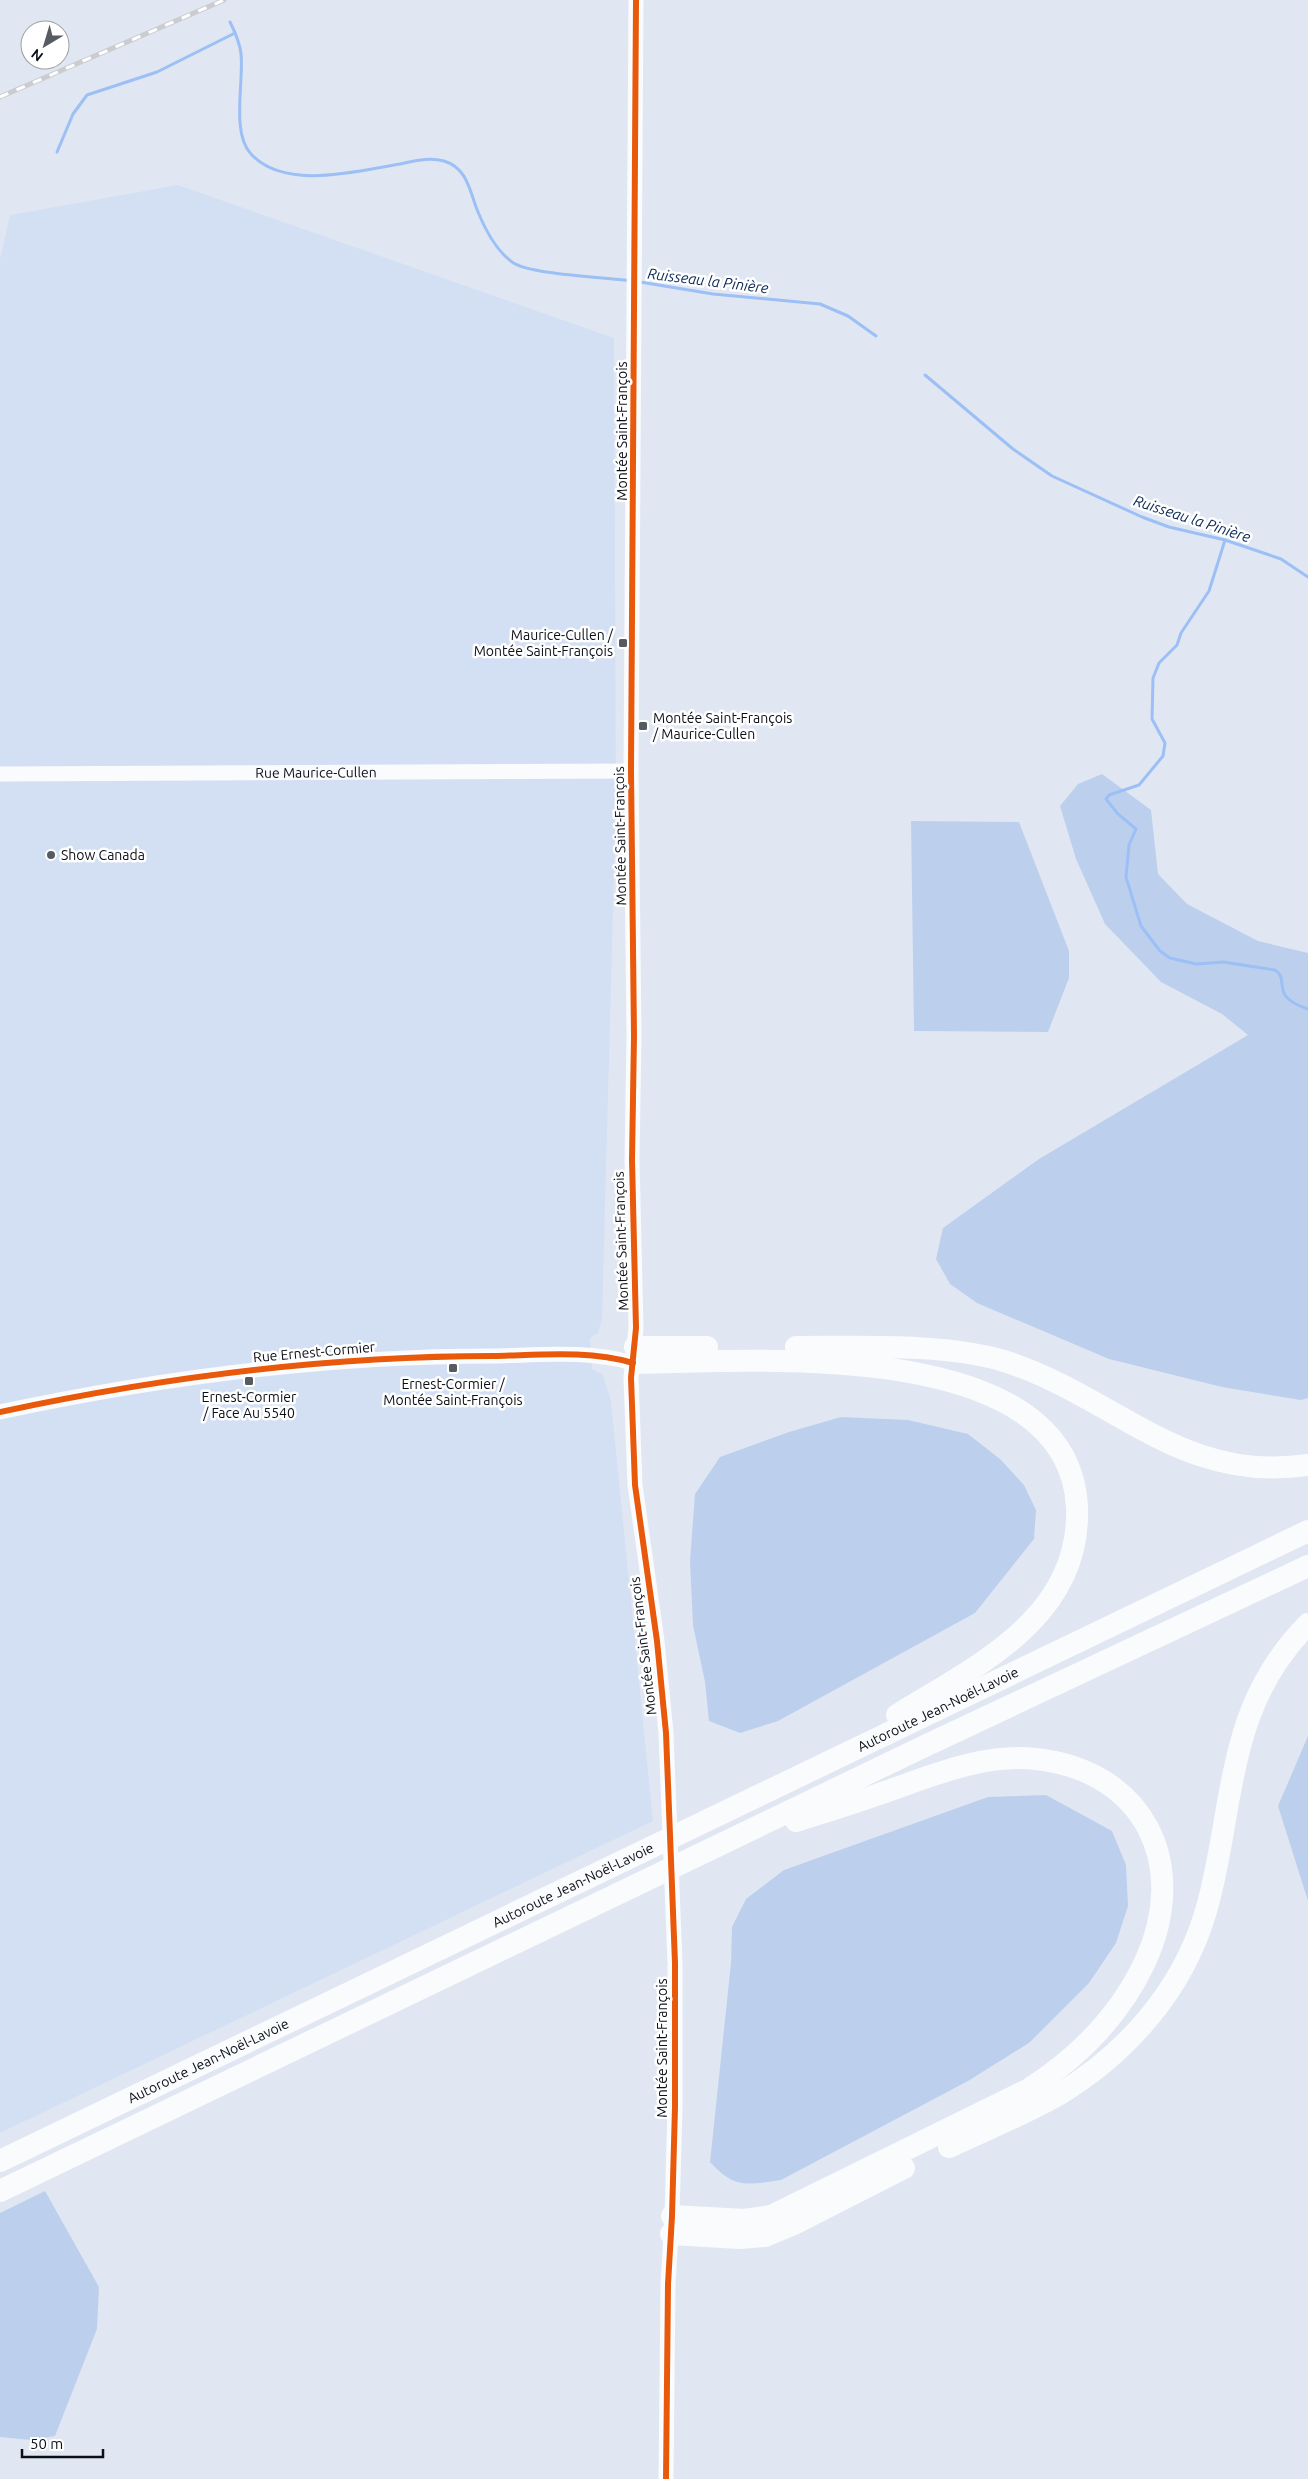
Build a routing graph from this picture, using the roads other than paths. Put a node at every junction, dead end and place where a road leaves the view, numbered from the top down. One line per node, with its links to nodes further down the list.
1 (636, 0): 2 (street, Montée Saint-François)
2 (631, 771): 3 (street, Rue Maurice-Cullen); 4 (street, Montée Saint-François)
3 (0, 774)
4 (634, 1355): 5 (street, Rue Ernest-Cormier); 6 (highway); 12 (highway); 16 (street, Montée Saint-François)
5 (0, 1412)
6 (1308, 1465)
7 (1308, 1523): 10 (highway)
8 (1308, 1532): 10 (highway, Autoroute Jean-Noël-Lavoie)
9 (1308, 1566): 13 (highway, Autoroute Jean-Noël-Lavoie)
10 (1187, 1589): 12 (highway, Autoroute Jean-Noël-Lavoie)
11 (1308, 1624): 16 (highway)
12 (790, 1781): 14 (highway, Autoroute Jean-Noël-Lavoie)
13 (716, 1846): 15 (highway, Autoroute Jean-Noël-Lavoie); 16 (highway)
14 (0, 2161)
15 (0, 2191)
16 (672, 2225): 17 (street, Montée Saint-François)
17 (666, 2479)

